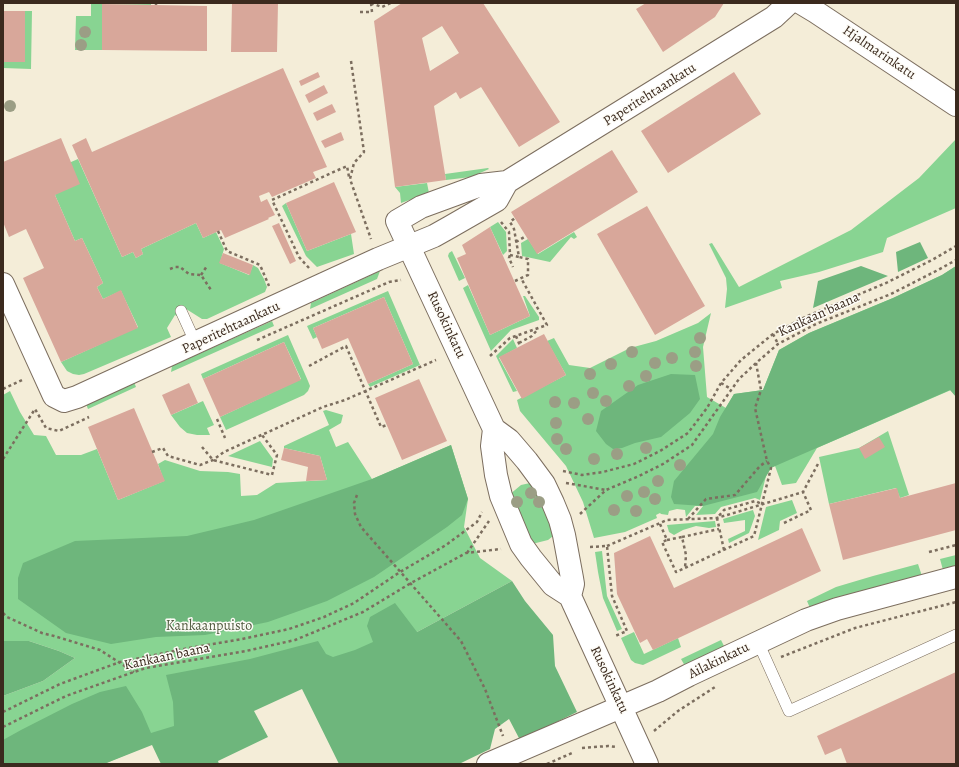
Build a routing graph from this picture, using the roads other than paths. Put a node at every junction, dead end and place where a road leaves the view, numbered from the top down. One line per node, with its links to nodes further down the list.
1 (789, 3): 4 (street, Paperitehtaankatu)
2 (801, 3): 3 (street, Hjalmarinkatu)
3 (956, 105)
4 (507, 182): 5 (street, Paperitehtaankatu); 6 (street, Paperitehtaankatu)
5 (397, 221): 6 (street, Rusokinkatu)
6 (408, 246): 9 (street, Paperitehtaankatu); 10 (street, Rusokinkatu)
7 (3, 284): 9 (street, Paperitehtaankatu)
8 (180, 311): 9 (lane)
9 (196, 344)
10 (494, 429): 12 (street, Rusokinkatu); 12 (street, Rusokinkatu)
11 (956, 577): 14 (street, Ailakinkatu)
12 (570, 596): 15 (street, Rusokinkatu)
13 (956, 635): 14 (lane)
14 (758, 642): 15 (street, Ailakinkatu)
15 (621, 708): 16 (street, Ailakinkatu); 17 (street, Rusokinkatu)
16 (488, 764)
17 (648, 764)

